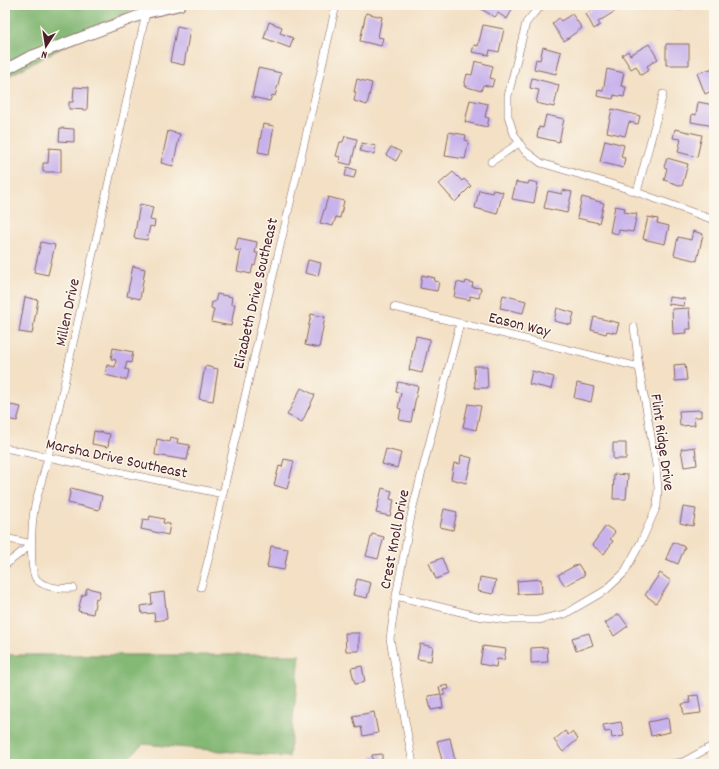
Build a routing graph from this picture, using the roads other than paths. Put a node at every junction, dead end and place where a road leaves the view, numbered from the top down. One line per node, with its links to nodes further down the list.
1 (180, 5): 4 (main road)
2 (336, 5): 17 (street, Elizabeth Drive Southeast)
3 (543, 5): 7 (street)
4 (146, 13): 5 (main road); 16 (street, Millen Drive)
5 (5, 70)
6 (663, 94): 9 (street)
7 (519, 143): 8 (street); 9 (street)
8 (490, 162)
9 (637, 192): 10 (street)
10 (714, 220)
11 (394, 307): 12 (street, Eason Way)
12 (460, 323): 14 (street, Eason Way); 23 (street, Crest Knoll Drive)
13 (634, 327): 14 (street, Flint Ridge Drive)
14 (639, 367): 23 (street, Flint Ridge Drive)
15 (5, 448): 16 (street, Marsha Drive Southeast)
16 (48, 458): 17 (street, Marsha Drive Southeast); 19 (street, Millen Drive)
17 (223, 494): 21 (street, Elizabeth Drive Southeast)
18 (5, 538): 19 (street)
19 (32, 544): 20 (street); 22 (street, Millen Drive)
20 (5, 565)
21 (201, 587)
22 (73, 588)
23 (396, 596): 26 (street, Crest Knoll Drive)
24 (714, 745): 25 (street)
25 (683, 763): 27 (street)
26 (413, 764)
27 (671, 764)

